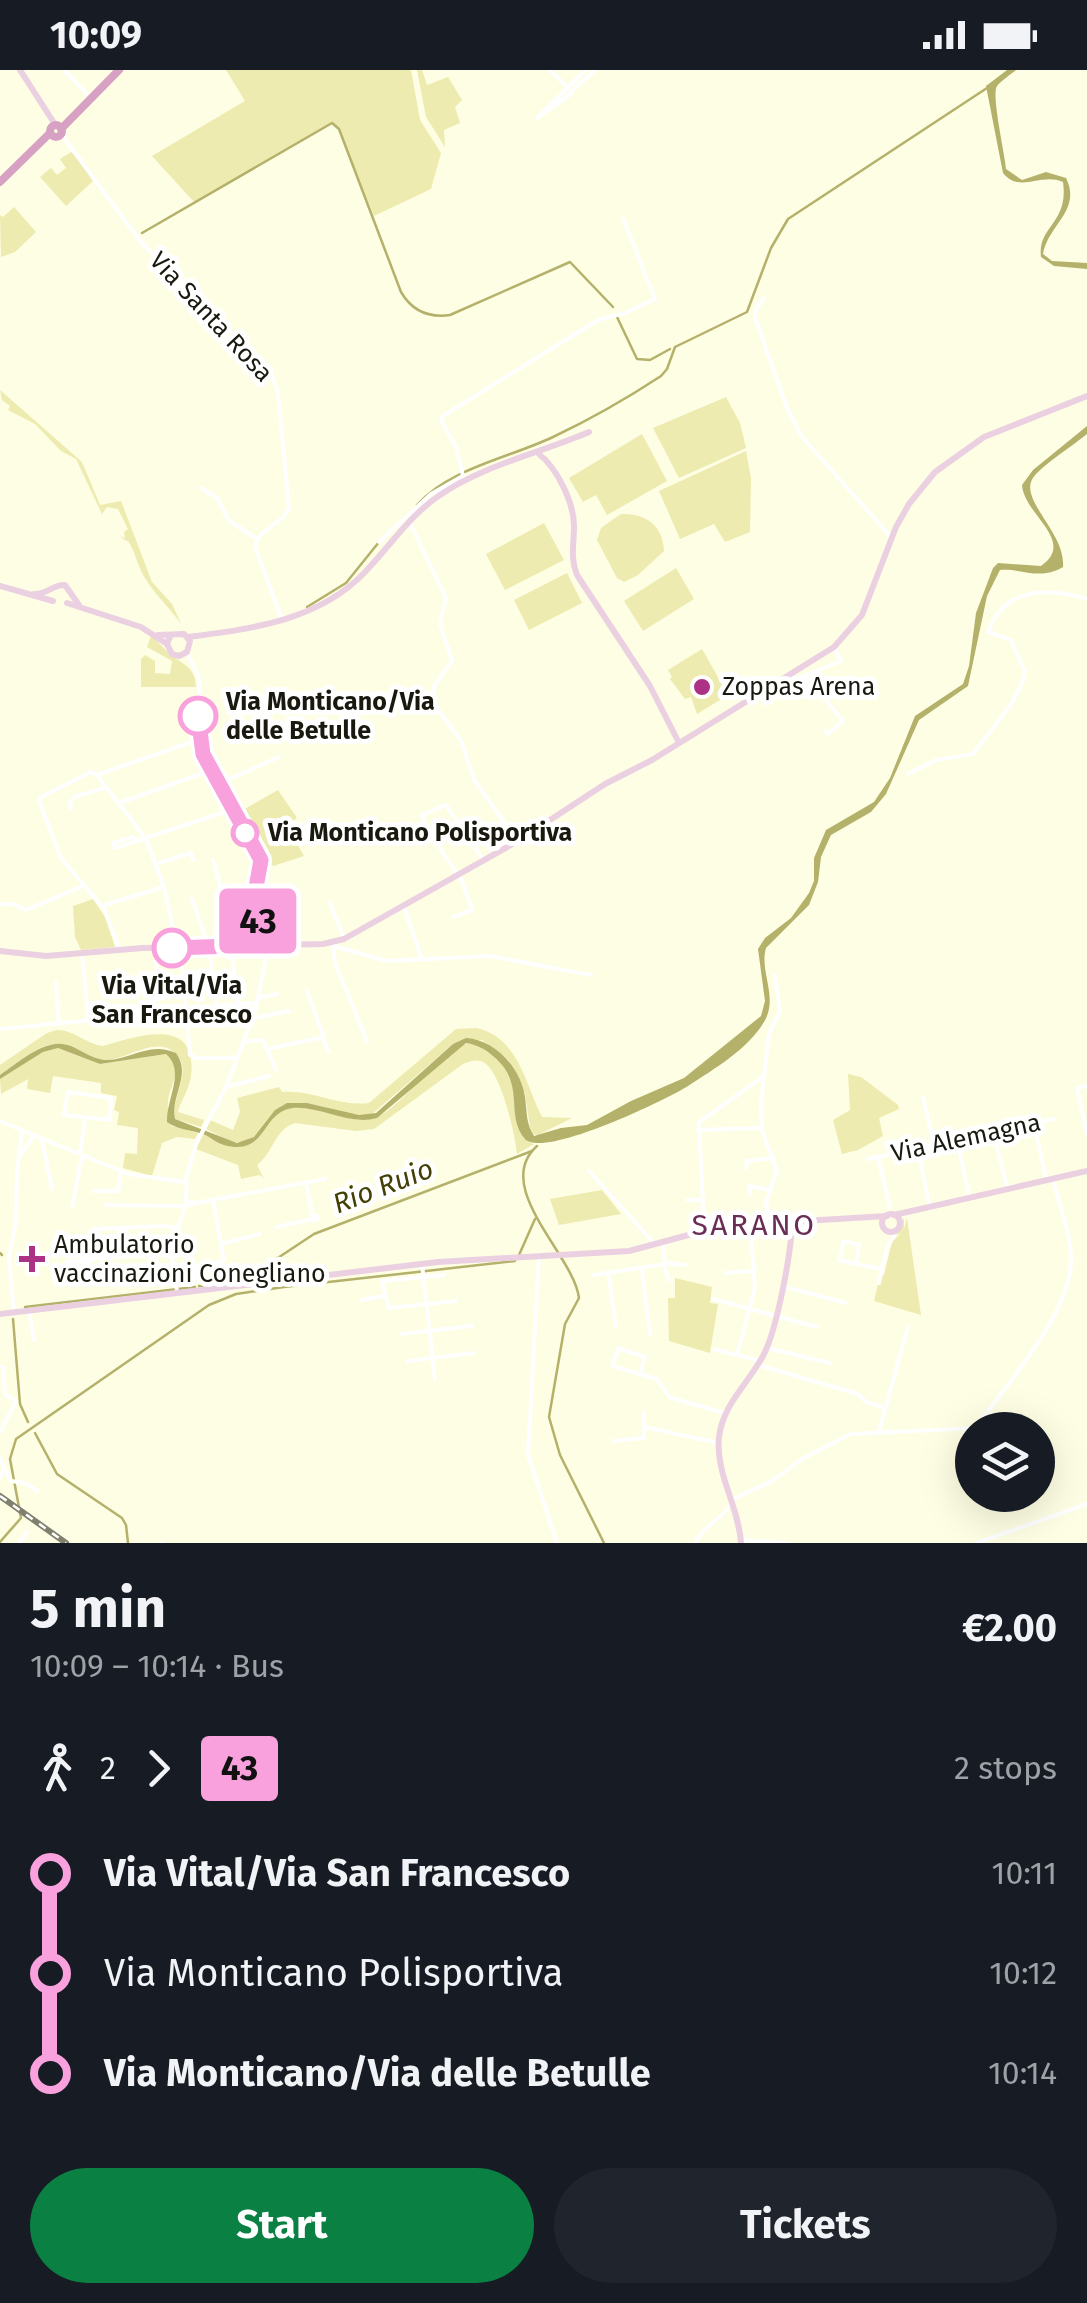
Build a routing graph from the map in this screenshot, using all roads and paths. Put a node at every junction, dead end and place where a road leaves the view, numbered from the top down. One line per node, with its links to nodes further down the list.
1 (20, 70): 10 (street)
2 (64, 70): 8 (street)
3 (120, 70): 8 (main road)
4 (550, 70): 7 (street)
5 (586, 70): 7 (street)
6 (595, 70): 7 (street)
7 (570, 90): 9 (street)
8 (92, 99): 10 (main road)
9 (536, 118)
10 (58, 130): 11 (main road); 20 (street, Via Santa Rosa)
11 (0, 182)
12 (622, 218): 18 (street)
13 (764, 298): 21 (street)
14 (1087, 396): 21 (street)
15 (589, 432): 16 (street)
16 (538, 454): 18 (street); 39 (street)
17 (200, 488): 20 (street)
18 (434, 498): 19 (street); 22 (street)
19 (410, 522): 29 (street); 50 (street)
20 (256, 538): 29 (street)
21 (892, 538): 32 (street)
22 (380, 542)
23 (0, 586): 25 (street)
24 (53, 590): 25 (street); 27 (street); 28 (street)
25 (34, 594): 28 (street)
26 (1087, 599): 43 (street)
27 (69, 600): 28 (street); 30 (street)
28 (53, 601)
29 (282, 620): 31 (street)
30 (169, 640): 31 (street); 31 (street)
31 (191, 646): 38 (street)
32 (834, 647): 33 (street); 34 (street)
33 (788, 676): 35 (street); 39 (street)
34 (806, 676): 35 (street); 37 (street)
35 (799, 678): 36 (street)
36 (810, 692)
37 (827, 734)
38 (200, 739): 41 (street); 42 (street)
39 (679, 743): 50 (street)
40 (279, 757): 44 (street)
41 (212, 770): 44 (street); 46 (street)
42 (96, 774): 45 (street); 56 (street)
43 (908, 774)
44 (218, 784): 48 (street)
45 (107, 787): 46 (street); 47 (street)
46 (119, 803): 49 (street)
47 (71, 808)
48 (232, 810): 49 (street); 66 (street)
49 (143, 839): 54 (street)
50 (518, 841): 51 (street)
51 (483, 859): 55 (street); 55 (street)
52 (192, 860): 54 (street)
53 (213, 860): 67 (street)
54 (157, 864): 57 (street)
55 (458, 875): 62 (street); 63 (street)
56 (83, 886): 60 (street); 61 (street)
57 (164, 888): 61 (street); 70 (street)
58 (192, 899): 68 (street)
59 (330, 903): 64 (street)
60 (0, 904)
61 (102, 906): 71 (street)
62 (404, 907): 64 (street); 74 (street)
63 (453, 917)
64 (344, 939): 65 (street)
65 (333, 942): 66 (street); 74 (street); 90 (street)
66 (266, 945): 67 (street); 82 (street)
67 (234, 946): 68 (street); 83 (street)
68 (209, 947): 70 (street); 83 (street)
69 (154, 948): 70 (street); 71 (street); 81 (street)
70 (175, 948): 78 (street)
71 (120, 950): 73 (street)
72 (0, 951): 73 (street)
73 (82, 953): 86 (street)
74 (422, 960): 75 (street)
75 (591, 975)
76 (775, 976): 97 (street)
77 (56, 984): 87 (street)
78 (186, 991): 81 (street); 94 (street)
79 (307, 991): 89 (street)
80 (278, 994): 82 (street)
81 (160, 997): 86 (street)
82 (258, 1000): 83 (street); 85 (street)
83 (238, 1004)
84 (289, 1011): 85 (street)
85 (252, 1019): 91 (street)
86 (88, 1020): 87 (street)
87 (59, 1024): 88 (street)
88 (0, 1030)
89 (323, 1037): 92 (street); 93 (street)
90 (367, 1041)
91 (242, 1042): 92 (street); 94 (street)
92 (267, 1049): 95 (street)
93 (329, 1052)
94 (236, 1058): 99 (street)
95 (276, 1070)
96 (269, 1076): 99 (street)
97 (763, 1076): 105 (street); 106 (street)
98 (1087, 1086): 109 (street)
99 (226, 1087): 126 (street)
100 (923, 1098): 113 (street)
101 (86, 1118): 101 (street); 115 (street)
102 (1054, 1119): 104 (street, Via Alemagna)
103 (0, 1121): 107 (street)
104 (1034, 1124): 108 (street, Via Alemagna); 125 (street)
105 (761, 1128): 106 (street); 116 (street)
106 (698, 1130): 136 (street)
107 (22, 1132): 110 (street); 119 (street)
108 (993, 1133): 112 (street, Via Alemagna); 130 (street)
109 (1087, 1134)
110 (33, 1136): 111 (street); 119 (street)
111 (42, 1140): 115 (street); 128 (street)
112 (957, 1141): 113 (street, Via Alemagna); 133 (street)
113 (934, 1145): 114 (street, Via Alemagna)
114 (918, 1150): 117 (street, Via Alemagna); 140 (street)
115 (81, 1155): 121 (street); 139 (street)
116 (774, 1158): 120 (street); 129 (street)
117 (878, 1158): 118 (street, Via Alemagna); 142 (street)
118 (867, 1159)
119 (17, 1162): 186 (street)
120 (746, 1168)
121 (121, 1171): 126 (street); 131 (street)
122 (589, 1171): 154 (street)
123 (1087, 1171): 125 (street)
124 (324, 1179): 127 (street)
125 (1050, 1180): 130 (street); 215 (street)
126 (186, 1182): 137 (street)
127 (306, 1182): 134 (street); 146 (street)
128 (52, 1189)
129 (769, 1190): 132 (street); 144 (street)
130 (1008, 1190): 133 (street)
131 (93, 1191)
132 (750, 1194)
133 (970, 1199): 140 (street)
134 (212, 1200): 137 (street); 153 (street)
135 (687, 1200): 136 (street)
136 (701, 1200): 150 (street)
137 (186, 1204): 138 (street); 147 (street)
138 (105, 1205)
139 (72, 1207)
140 (930, 1208): 142 (street)
141 (857, 1215): 142 (street); 143 (street); 148 (street)
142 (892, 1215): 148 (street); 151 (street)
143 (792, 1220): 144 (street); 176 (street)
144 (769, 1221): 145 (street)
145 (750, 1223): 150 (street); 167 (street)
146 (278, 1227)
147 (178, 1228): 149 (street); 156 (street)
148 (884, 1228): 151 (street); 155 (street)
149 (95, 1229)
150 (704, 1229): 154 (street)
151 (897, 1230): 155 (street)
152 (260, 1234): 153 (street)
153 (221, 1244): 165 (street)
154 (660, 1245): 157 (street); 159 (street)
155 (887, 1248): 164 (street)
156 (170, 1254): 158 (street); 165 (street)
157 (539, 1255): 162 (street); 227 (street)
158 (67, 1262)
159 (666, 1264): 160 (street); 163 (street); 174 (street)
160 (686, 1264)
161 (856, 1264): 161 (street); 164 (street)
162 (422, 1265): 166 (street); 171 (street)
163 (642, 1268): 168 (street); 195 (street)
164 (882, 1269): 175 (street)
165 (173, 1270): 177 (street)
166 (381, 1270): 173 (street); 177 (street)
167 (756, 1271): 169 (street); 184 (street)
168 (608, 1273): 172 (street); 190 (street)
169 (725, 1273)
170 (444, 1275): 171 (street)
171 (424, 1276): 173 (street); 183 (street)
172 (593, 1276)
173 (382, 1280): 178 (street)
174 (669, 1280)
175 (879, 1283)
176 (781, 1286): 182 (street); 188 (street)
177 (177, 1290): 185 (street)
178 (384, 1296): 180 (street); 183 (street)
179 (714, 1299): 184 (street)
180 (362, 1300)
181 (456, 1302): 183 (street)
182 (846, 1303)
183 (426, 1304): 193 (street)
184 (750, 1308): 188 (street); 200 (street)
185 (29, 1310): 186 (street); 196 (street)
186 (14, 1312): 187 (street)
187 (1, 1313)
188 (775, 1316): 192 (street); 197 (street)
189 (472, 1326): 193 (street)
190 (616, 1326)
191 (908, 1327): 209 (street)
192 (817, 1328)
193 (429, 1331): 194 (street); 201 (street)
194 (402, 1334)
195 (650, 1335)
196 (34, 1340)
197 (767, 1348): 203 (street); 204 (street)
198 (713, 1349): 200 (street)
199 (473, 1354): 201 (street)
200 (737, 1355): 203 (street)
201 (432, 1358): 202 (street); 207 (street)
202 (408, 1360)
203 (757, 1362): 209 (street); 211 (street)
204 (830, 1364)
205 (0, 1367): 208 (street)
206 (640, 1374): 206 (street); 211 (street)
207 (434, 1379)
208 (2, 1394): 212 (street)
209 (885, 1408): 215 (street)
210 (644, 1412): 213 (street)
211 (725, 1414): 217 (street)
212 (2, 1424): 214 (street)
213 (644, 1427): 216 (street); 217 (street)
214 (0, 1432)
215 (880, 1432): 222 (street)
216 (613, 1441)
217 (718, 1442): 222 (street)
218 (0, 1458): 219 (street)
219 (4, 1468): 220 (street); 221 (street)
220 (0, 1478)
221 (38, 1491)
222 (732, 1501): 225 (street); 228 (street)
223 (1087, 1504): 230 (street)
224 (27, 1532): 226 (street)
225 (741, 1542): 229 (street)
226 (19, 1543)
227 (557, 1543)
228 (695, 1543)
229 (788, 1543)
230 (978, 1543)

